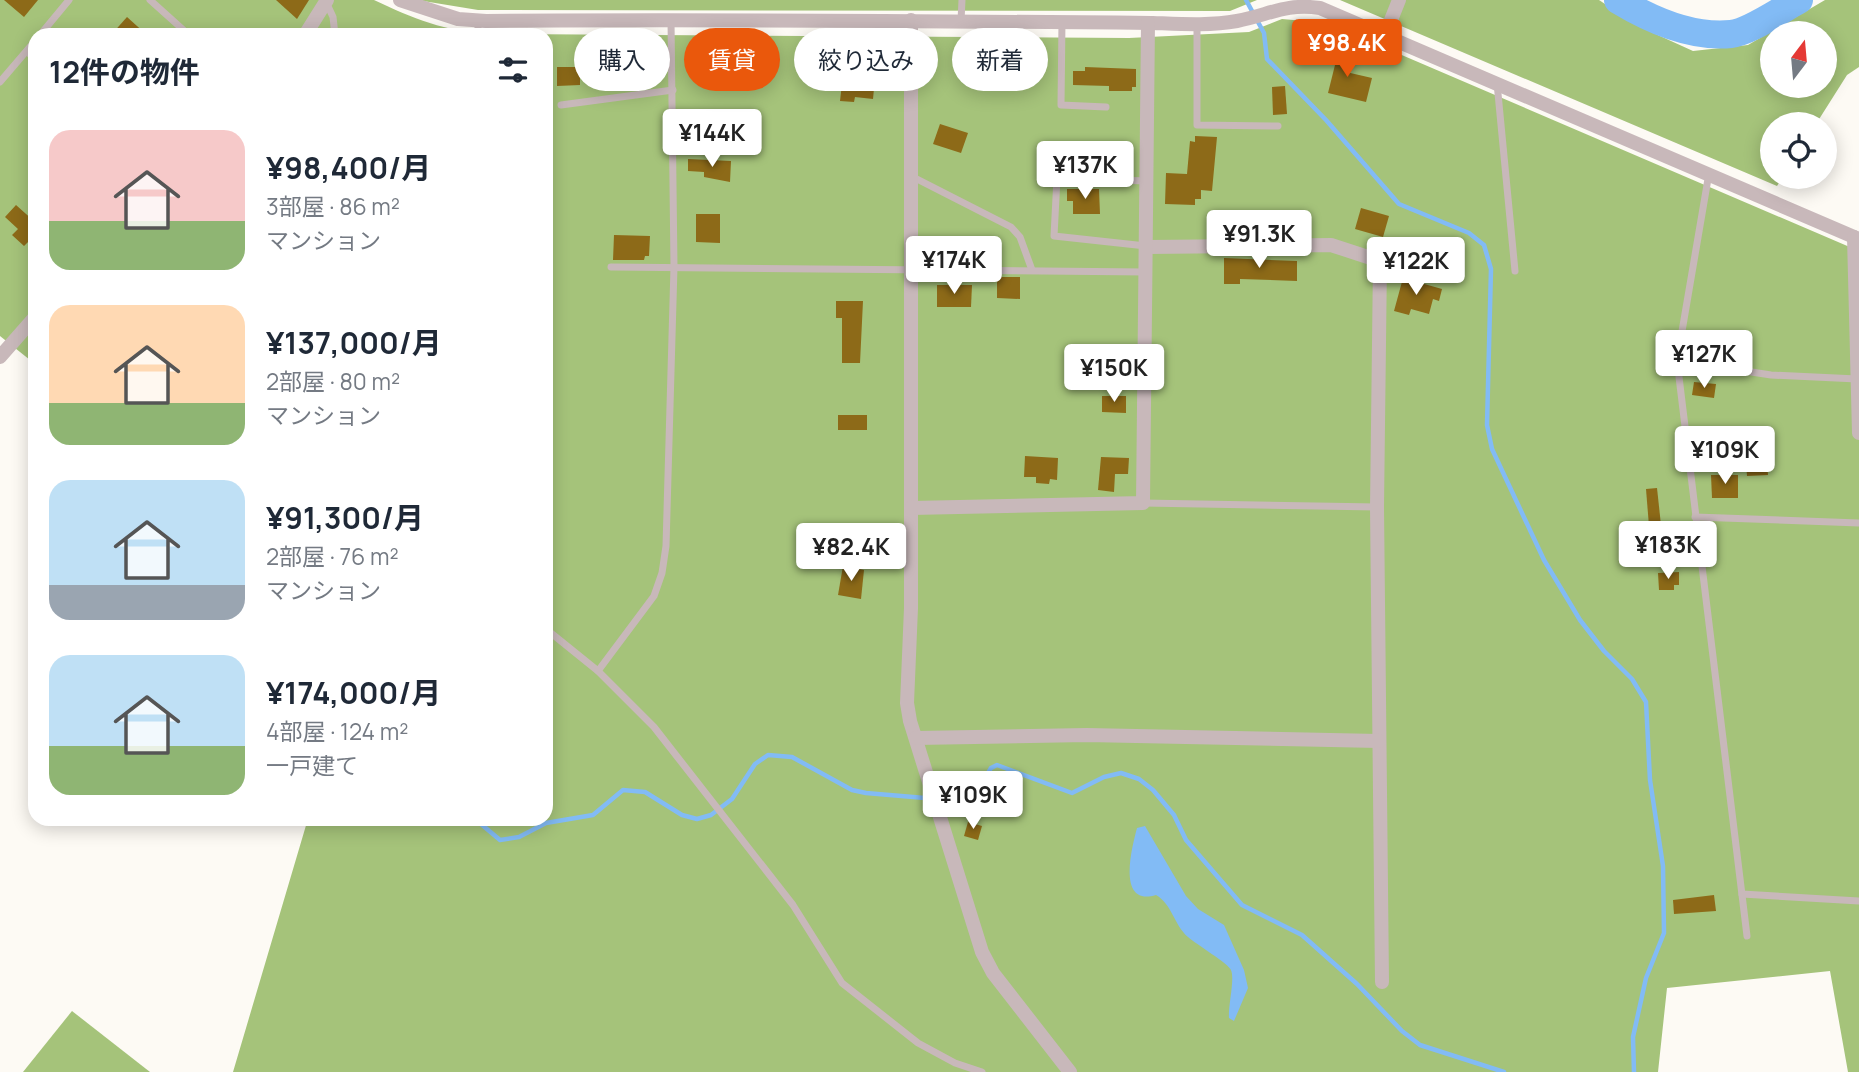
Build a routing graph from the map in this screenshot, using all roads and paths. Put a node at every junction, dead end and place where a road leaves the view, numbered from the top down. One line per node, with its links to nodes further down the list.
1 (68, 0): 13 (lane)
2 (150, 0): 14 (lane)
3 (400, 0): 17 (street)
4 (962, 0): 9 (lane)
5 (1399, 0): 18 (street)
6 (326, 1): 15 (street); 16 (lane)
7 (671, 20): 8 (street); 17 (street); 22 (lane)
8 (911, 20): 9 (street); 27 (street)
9 (961, 20): 10 (street)
10 (1062, 21): 11 (street); 24 (lane)
11 (1148, 23): 12 (street); 28 (street)
12 (1197, 24): 18 (street); 25 (lane)
13 (46, 28)
14 (181, 28)
15 (309, 28)
16 (334, 28)
17 (478, 28)
18 (1385, 35): 21 (street)
19 (27, 51): 20 (lane)
20 (0, 82)
21 (1497, 83): 26 (street); 35 (lane)
22 (673, 90): 23 (lane); 32 (lane)
23 (561, 104)
24 (1106, 107)
25 (1278, 126)
26 (1709, 173): 29 (street); 39 (lane)
27 (911, 175): 33 (street); 34 (lane)
28 (1148, 181): 30 (street); 30 (lane)
29 (1856, 238): 40 (street)
30 (1147, 247): 36 (street); 43 (street)
31 (611, 267): 32 (lane)
32 (674, 267): 33 (lane); 48 (lane)
33 (910, 268): 34 (lane); 44 (street)
34 (1032, 270): 36 (lane)
35 (1515, 271)
36 (1147, 272): 42 (street)
37 (28, 325): 38 (street)
38 (0, 357)
39 (1679, 365): 40 (lane); 45 (lane)
40 (1857, 379): 41 (street)
41 (1859, 433)
42 (1143, 503): 43 (lane); 44 (street)
43 (1377, 507): 50 (street)
44 (911, 508): 49 (street)
45 (1695, 517): 46 (lane); 51 (lane)
46 (1859, 523)
47 (553, 635): 48 (lane)
48 (598, 670): 55 (lane)
49 (916, 738): 50 (street); 56 (street)
50 (1379, 741): 54 (street)
51 (1742, 894): 52 (lane); 53 (lane)
52 (1859, 901)
53 (1747, 936)
54 (1382, 982)
55 (982, 1072)
56 (1070, 1072)

